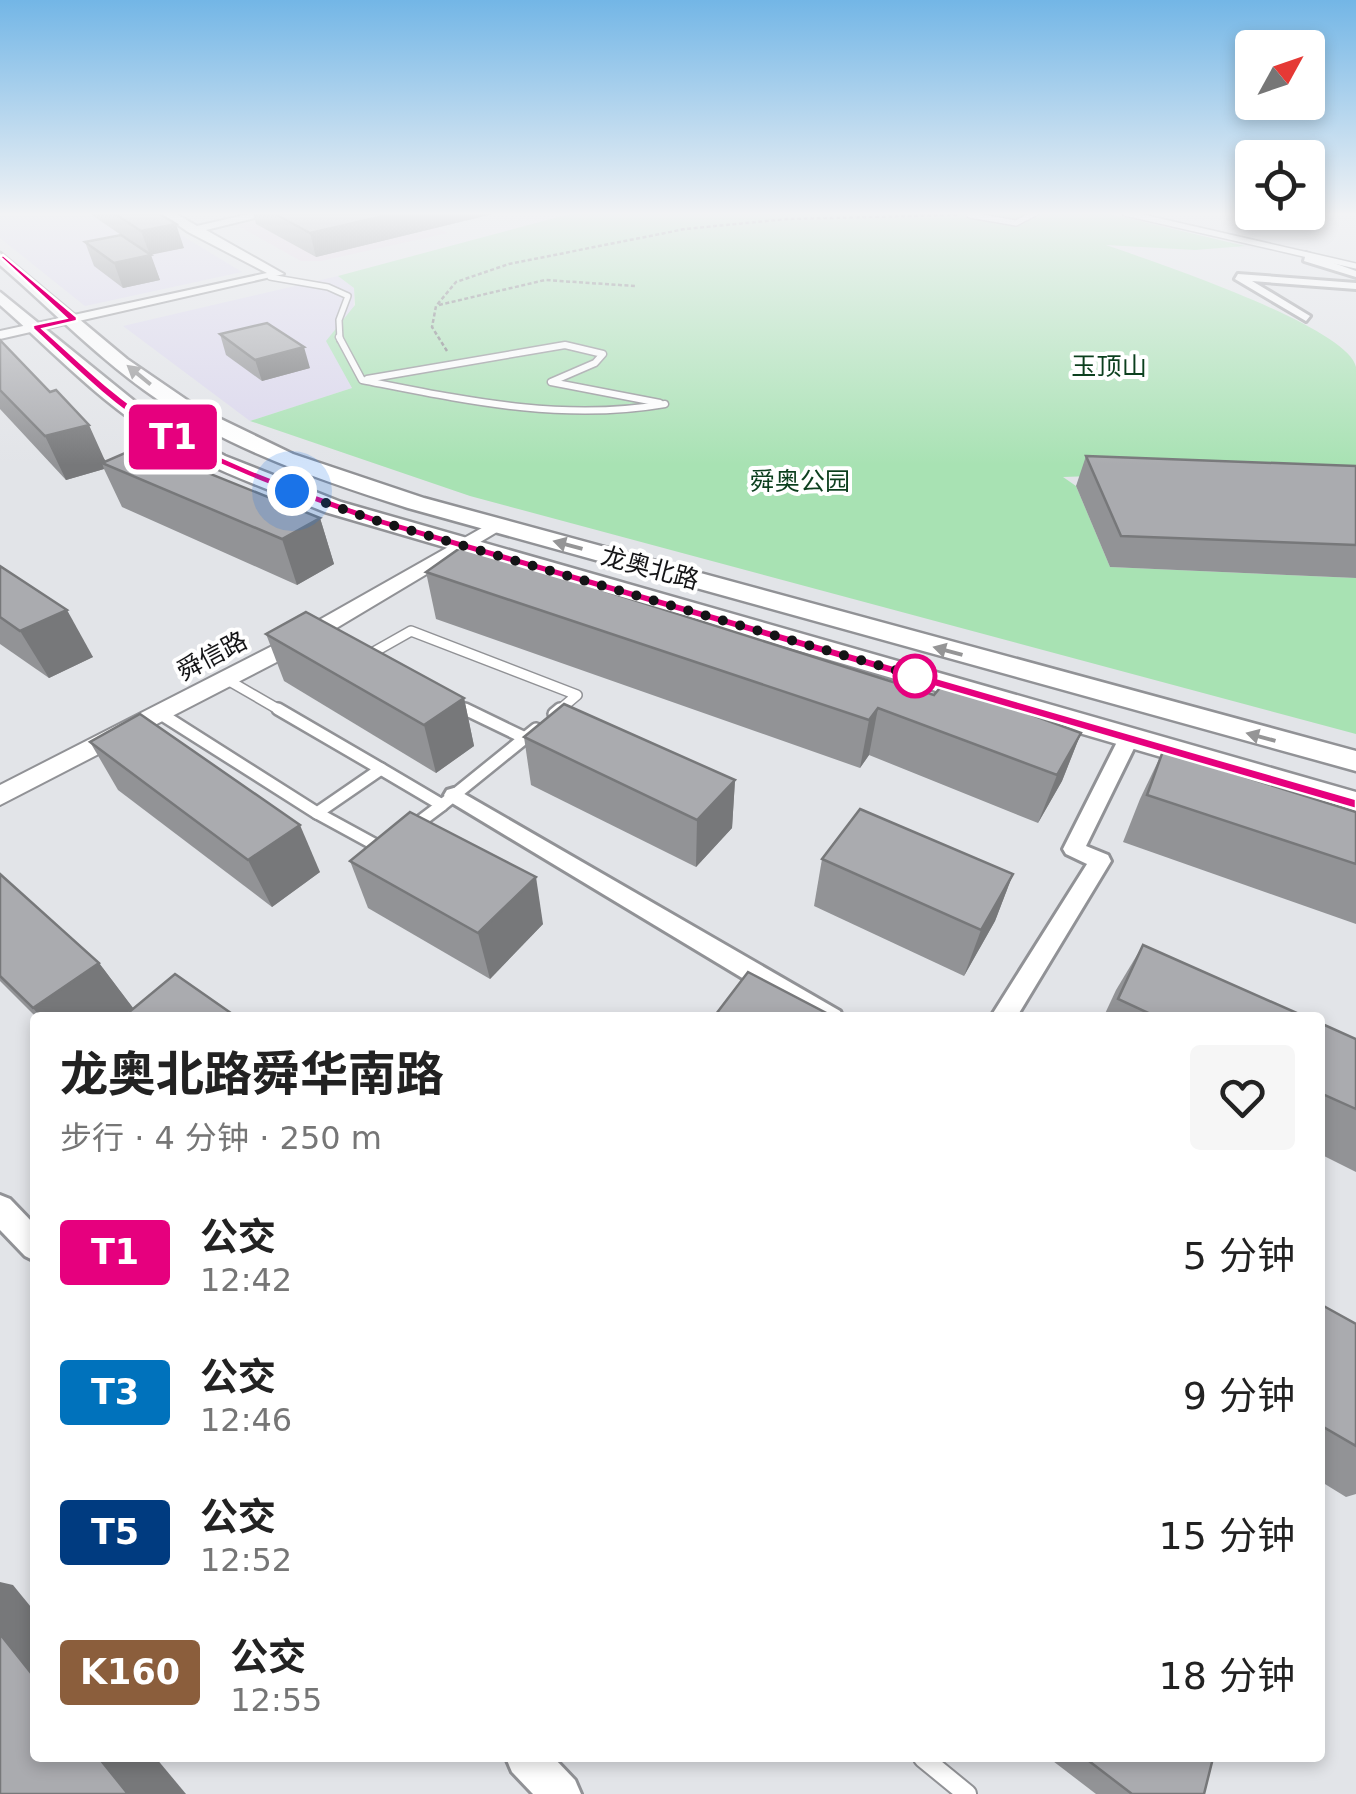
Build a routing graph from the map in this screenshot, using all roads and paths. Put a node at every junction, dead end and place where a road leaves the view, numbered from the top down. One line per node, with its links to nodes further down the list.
1 (0, 297): 11 (main road, 龙奥北路)
2 (47, 297): 10 (main road, 龙奥北路)
3 (177, 297): 10 (street)
4 (348, 297): 14 (lane)
5 (444, 297): 8 (path)
6 (468, 297): 8 (path)
7 (1271, 297): 9 (street)
8 (436, 306): 13 (path)
9 (1306, 318)
10 (73, 319): 11 (street); 15 (main road, 龙奥北路, one-way to 10)
11 (36, 327): 12 (street); 16 (main road, 龙奥北路)
12 (0, 335)
13 (453, 362): 14 (lane); 14 (lane)
14 (362, 380)
15 (496, 525): 16 (street, 舜信路); 23 (main road, 龙奥北路, one-way to 15)
16 (465, 546): 18 (street, 舜信路); 22 (main road, 龙奥北路)
17 (376, 668): 21 (lane)
18 (226, 680): 20 (street, 舜信路); 24 (lane)
19 (442, 699): 21 (lane)
20 (162, 714): 25 (street, 舜信路); 28 (lane)
21 (525, 738): 26 (lane)
22 (1128, 738): 27 (main road, 龙奥北路); 30 (street)
23 (1356, 761)
24 (381, 769): 26 (lane); 28 (lane)
25 (0, 796)
26 (448, 800): 28 (lane); 29 (street)
27 (1356, 803)
28 (317, 813)
29 (820, 1012)
30 (1006, 1012)
31 (0, 1210): 32 (street)
32 (30, 1241)
33 (530, 1762): 35 (street)
34 (927, 1762): 36 (lane)
35 (562, 1794)
36 (967, 1794)

